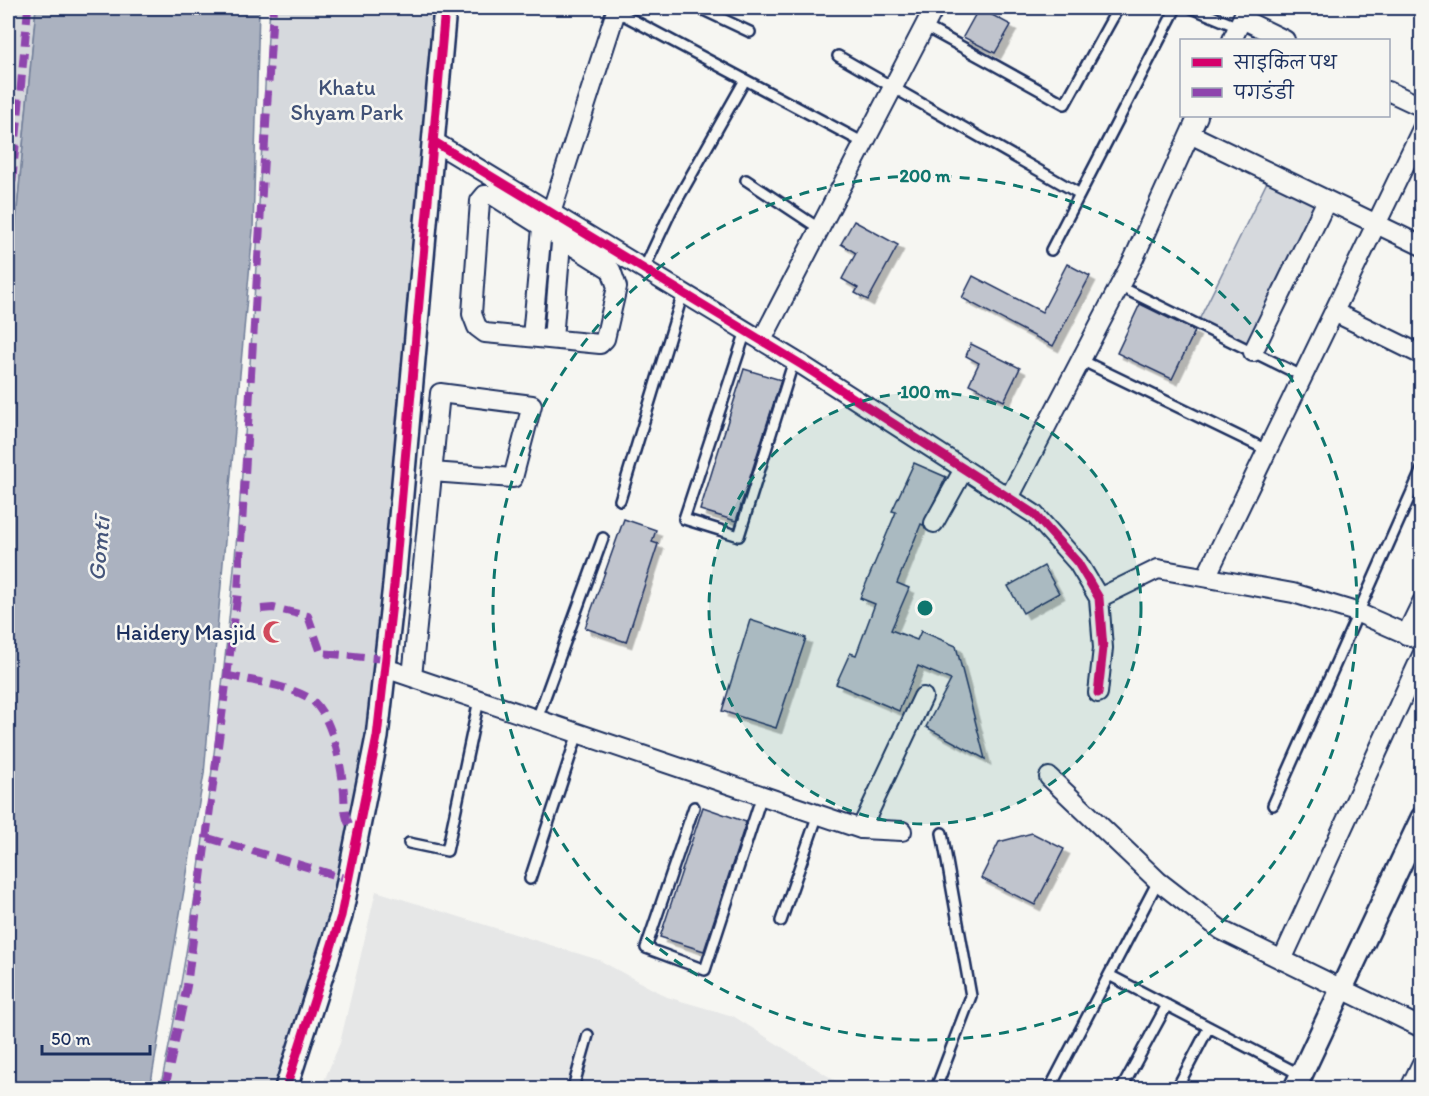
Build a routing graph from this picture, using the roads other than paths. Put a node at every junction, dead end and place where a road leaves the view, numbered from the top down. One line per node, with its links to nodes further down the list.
1 (445, 8): 19 (street)
2 (699, 8): 9 (lane)
3 (1118, 8): 7 (lane)
4 (1176, 8): 22 (lane)
5 (1192, 8): 8 (lane)
6 (616, 9): 12 (lane); 24 (street)
7 (928, 13): 13 (street)
8 (1240, 24): 10 (street)
9 (750, 32)
10 (1282, 39)
11 (838, 56): 13 (lane)
12 (746, 80): 20 (lane); 30 (lane)
13 (894, 85): 20 (street); 22 (lane)
14 (1390, 91): 15 (street)
15 (1422, 107)
16 (1198, 117): 18 (street)
17 (1422, 129): 25 (street)
18 (1190, 134): 23 (street); 31 (street)
19 (434, 141): 24 (street); 57 (street)
20 (864, 143): 26 (street)
21 (746, 180): 26 (lane)
22 (1080, 194): 29 (lane)
23 (1327, 200): 25 (street); 38 (street)
24 (550, 217): 27 (street); 30 (street); 35 (street); 35 (street)
25 (1376, 224): 28 (street); 33 (street)
26 (820, 228): 37 (street)
27 (561, 239): 36 (street); 36 (street)
28 (1422, 246)
29 (1051, 250)
30 (644, 269): 32 (street)
31 (1119, 286): 38 (lane); 41 (street)
32 (683, 293): 34 (street); 48 (lane)
33 (1334, 312): 39 (street); 42 (street)
34 (746, 331): 37 (street); 40 (lane)
35 (532, 338): 36 (street)
36 (553, 339)
37 (762, 340): 40 (street)
38 (1253, 352): 42 (lane)
39 (1422, 355)
40 (794, 360): 44 (street)
41 (1080, 360): 43 (lane); 47 (street)
42 (1302, 376): 43 (street)
43 (1267, 450): 51 (street)
44 (964, 469): 47 (street); 49 (street)
45 (1422, 469): 54 (lane)
46 (432, 472): 46 (street); 58 (street)
47 (1009, 498): 52 (street)
48 (620, 500)
49 (934, 523)
50 (603, 538): 62 (lane)
51 (1206, 577): 52 (street); 54 (street)
52 (1099, 598): 59 (street)
53 (1422, 602): 55 (street)
54 (1356, 612): 55 (street); 66 (lane)
55 (1414, 638)
56 (1422, 655): 77 (street)
57 (384, 668): 58 (street); 86 (street)
58 (411, 677): 61 (street)
59 (1098, 693)
60 (923, 697): 70 (street)
61 (479, 699): 62 (street); 73 (lane)
62 (537, 719): 63 (street)
63 (578, 733): 65 (street); 74 (lane)
64 (1049, 777): 75 (street)
65 (762, 795): 67 (lane); 68 (street)
66 (1273, 805)
67 (694, 807)
68 (818, 814): 70 (street); 76 (lane)
69 (1422, 818): 79 (street)
70 (861, 829): 71 (street)
71 (902, 831)
72 (942, 833): 88 (lane)
73 (409, 843)
74 (530, 879)
75 (1158, 881): 77 (street); 78 (lane)
76 (781, 921)
77 (1282, 960): 79 (street)
78 (1109, 975): 80 (lane); 89 (lane)
79 (1341, 990): 82 (street); 85 (street)
80 (1167, 1005): 81 (lane); 90 (lane)
81 (1209, 1027): 85 (lane); 91 (lane)
82 (1422, 1028)
83 (588, 1035): 87 (lane)
84 (1422, 1063): 92 (street)
85 (1298, 1082)
86 (286, 1089)
87 (573, 1089)
88 (936, 1089)
89 (1050, 1089)
90 (1122, 1089)
91 (1177, 1089)
92 (1410, 1089)

